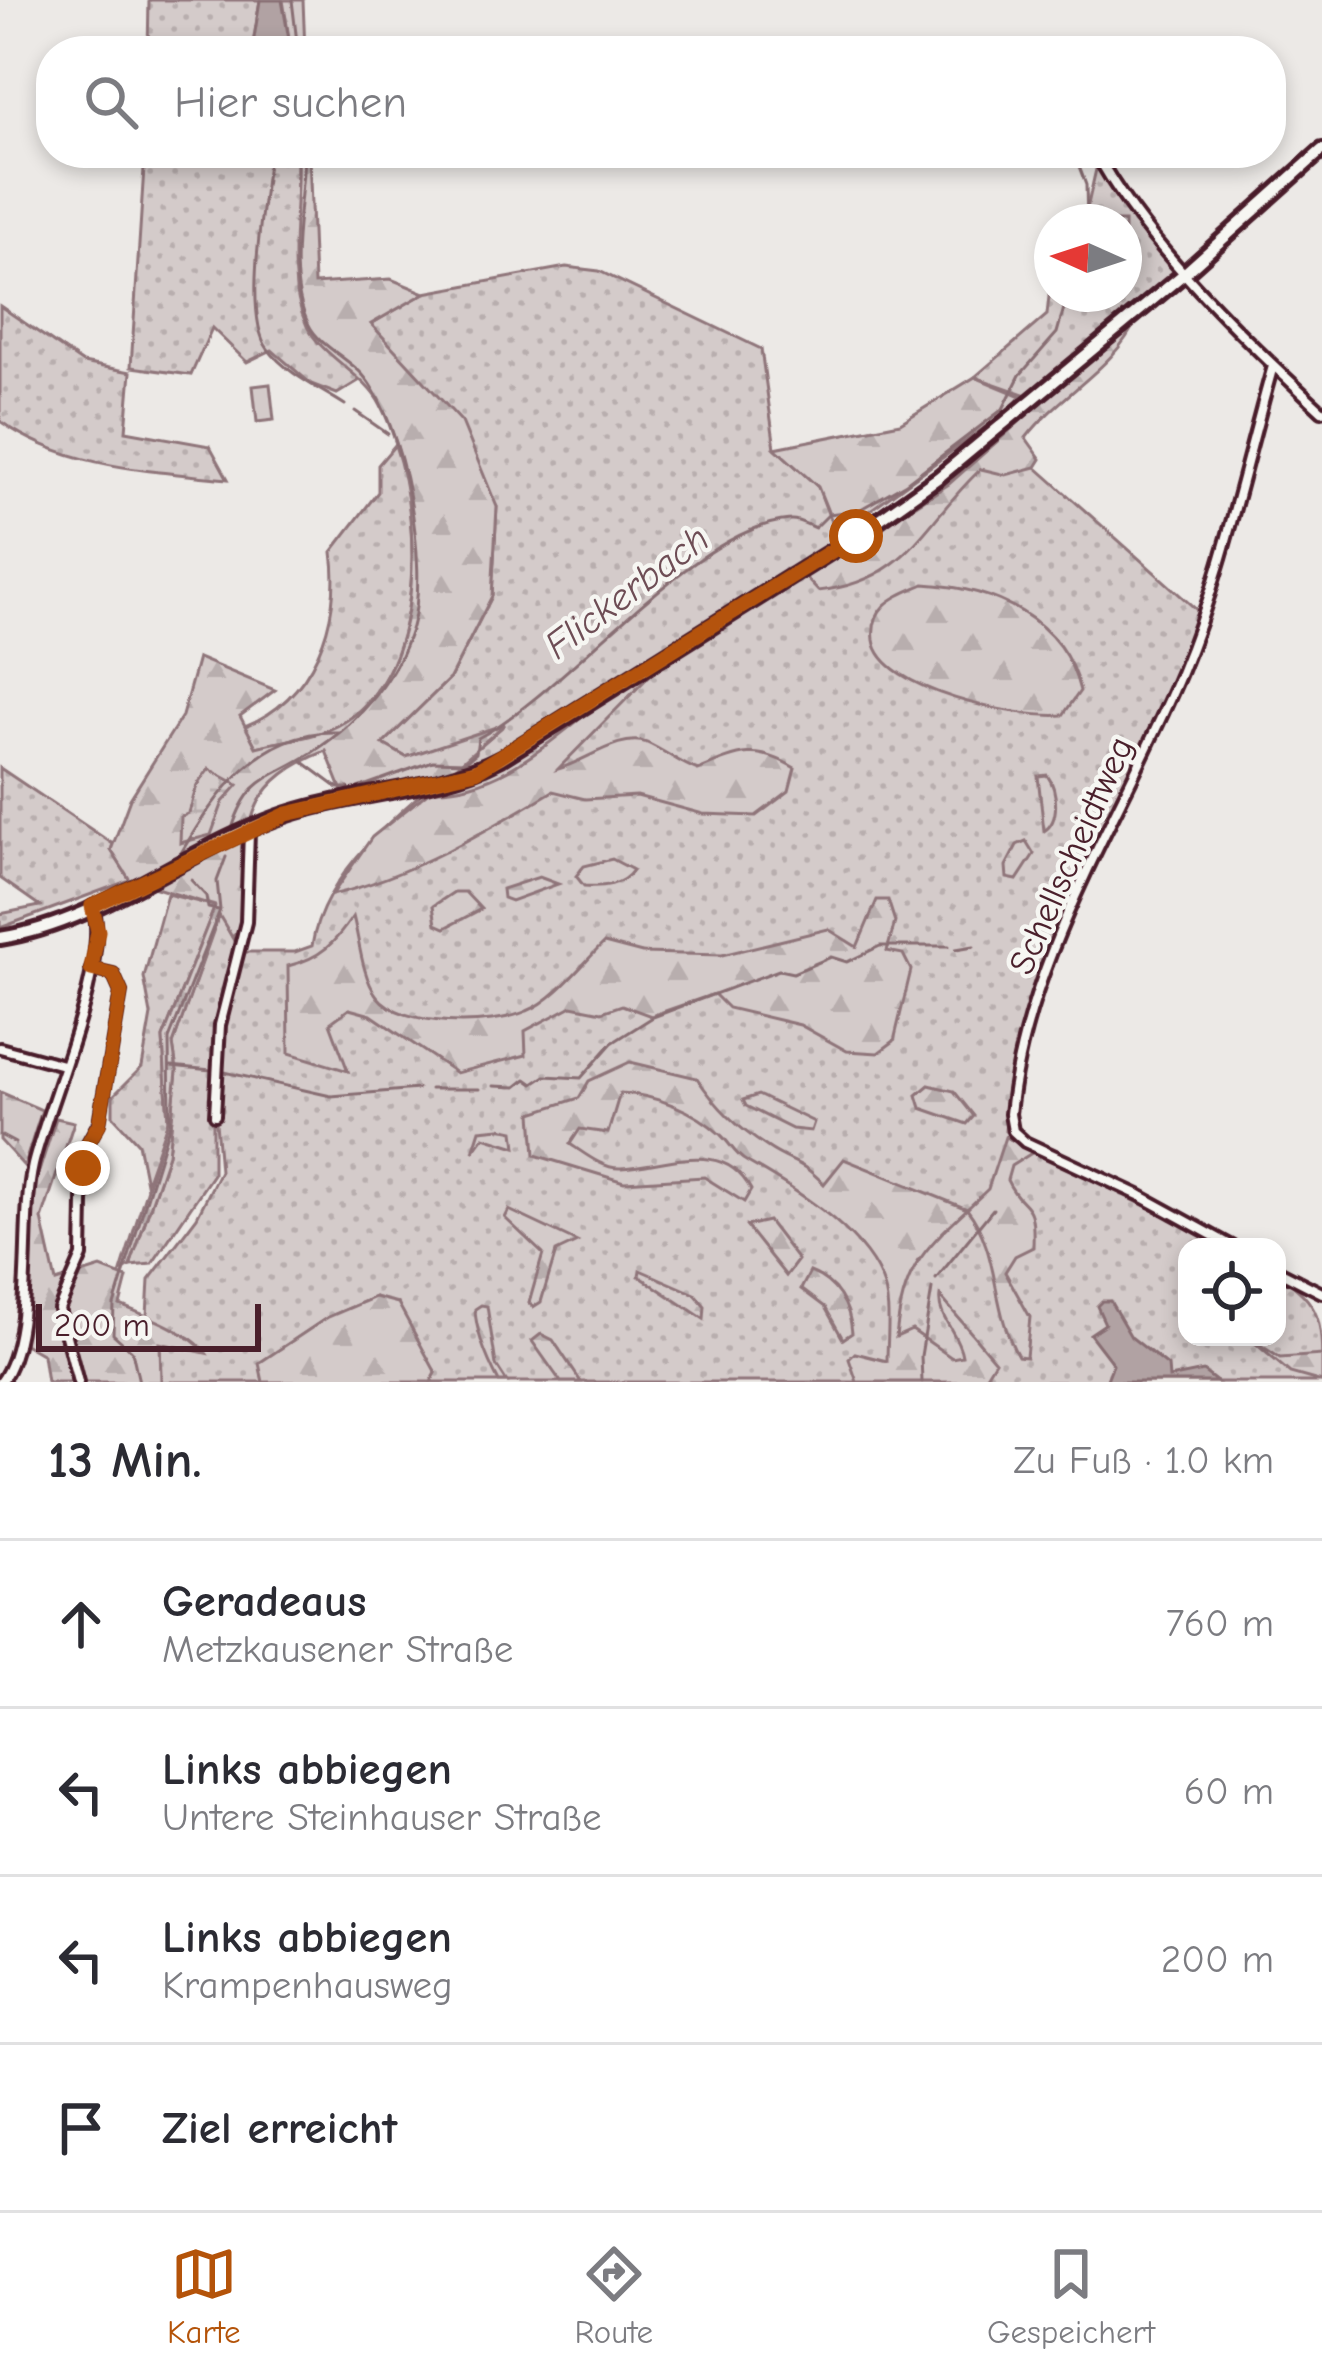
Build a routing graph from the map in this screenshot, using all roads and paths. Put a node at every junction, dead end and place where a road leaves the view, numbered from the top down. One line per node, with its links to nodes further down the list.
1 (1322, 150): 3 (main road)
2 (1104, 168): 3 (street)
3 (1186, 272): 4 (street); 6 (main road)
4 (1273, 366): 5 (street); 13 (street, Schellscheidtweg)
5 (1322, 411)
6 (249, 832): 7 (main road); 12 (street)
7 (92, 906): 8 (main road); 9 (street)
8 (0, 938)
9 (91, 969): 11 (street); 17 (street)
10 (0, 1048): 11 (street)
11 (63, 1065): 16 (street)
12 (215, 1115)
13 (1216, 1238)
14 (1286, 1275): 15 (street)
15 (1322, 1293)
16 (1, 1382)
17 (78, 1382)

